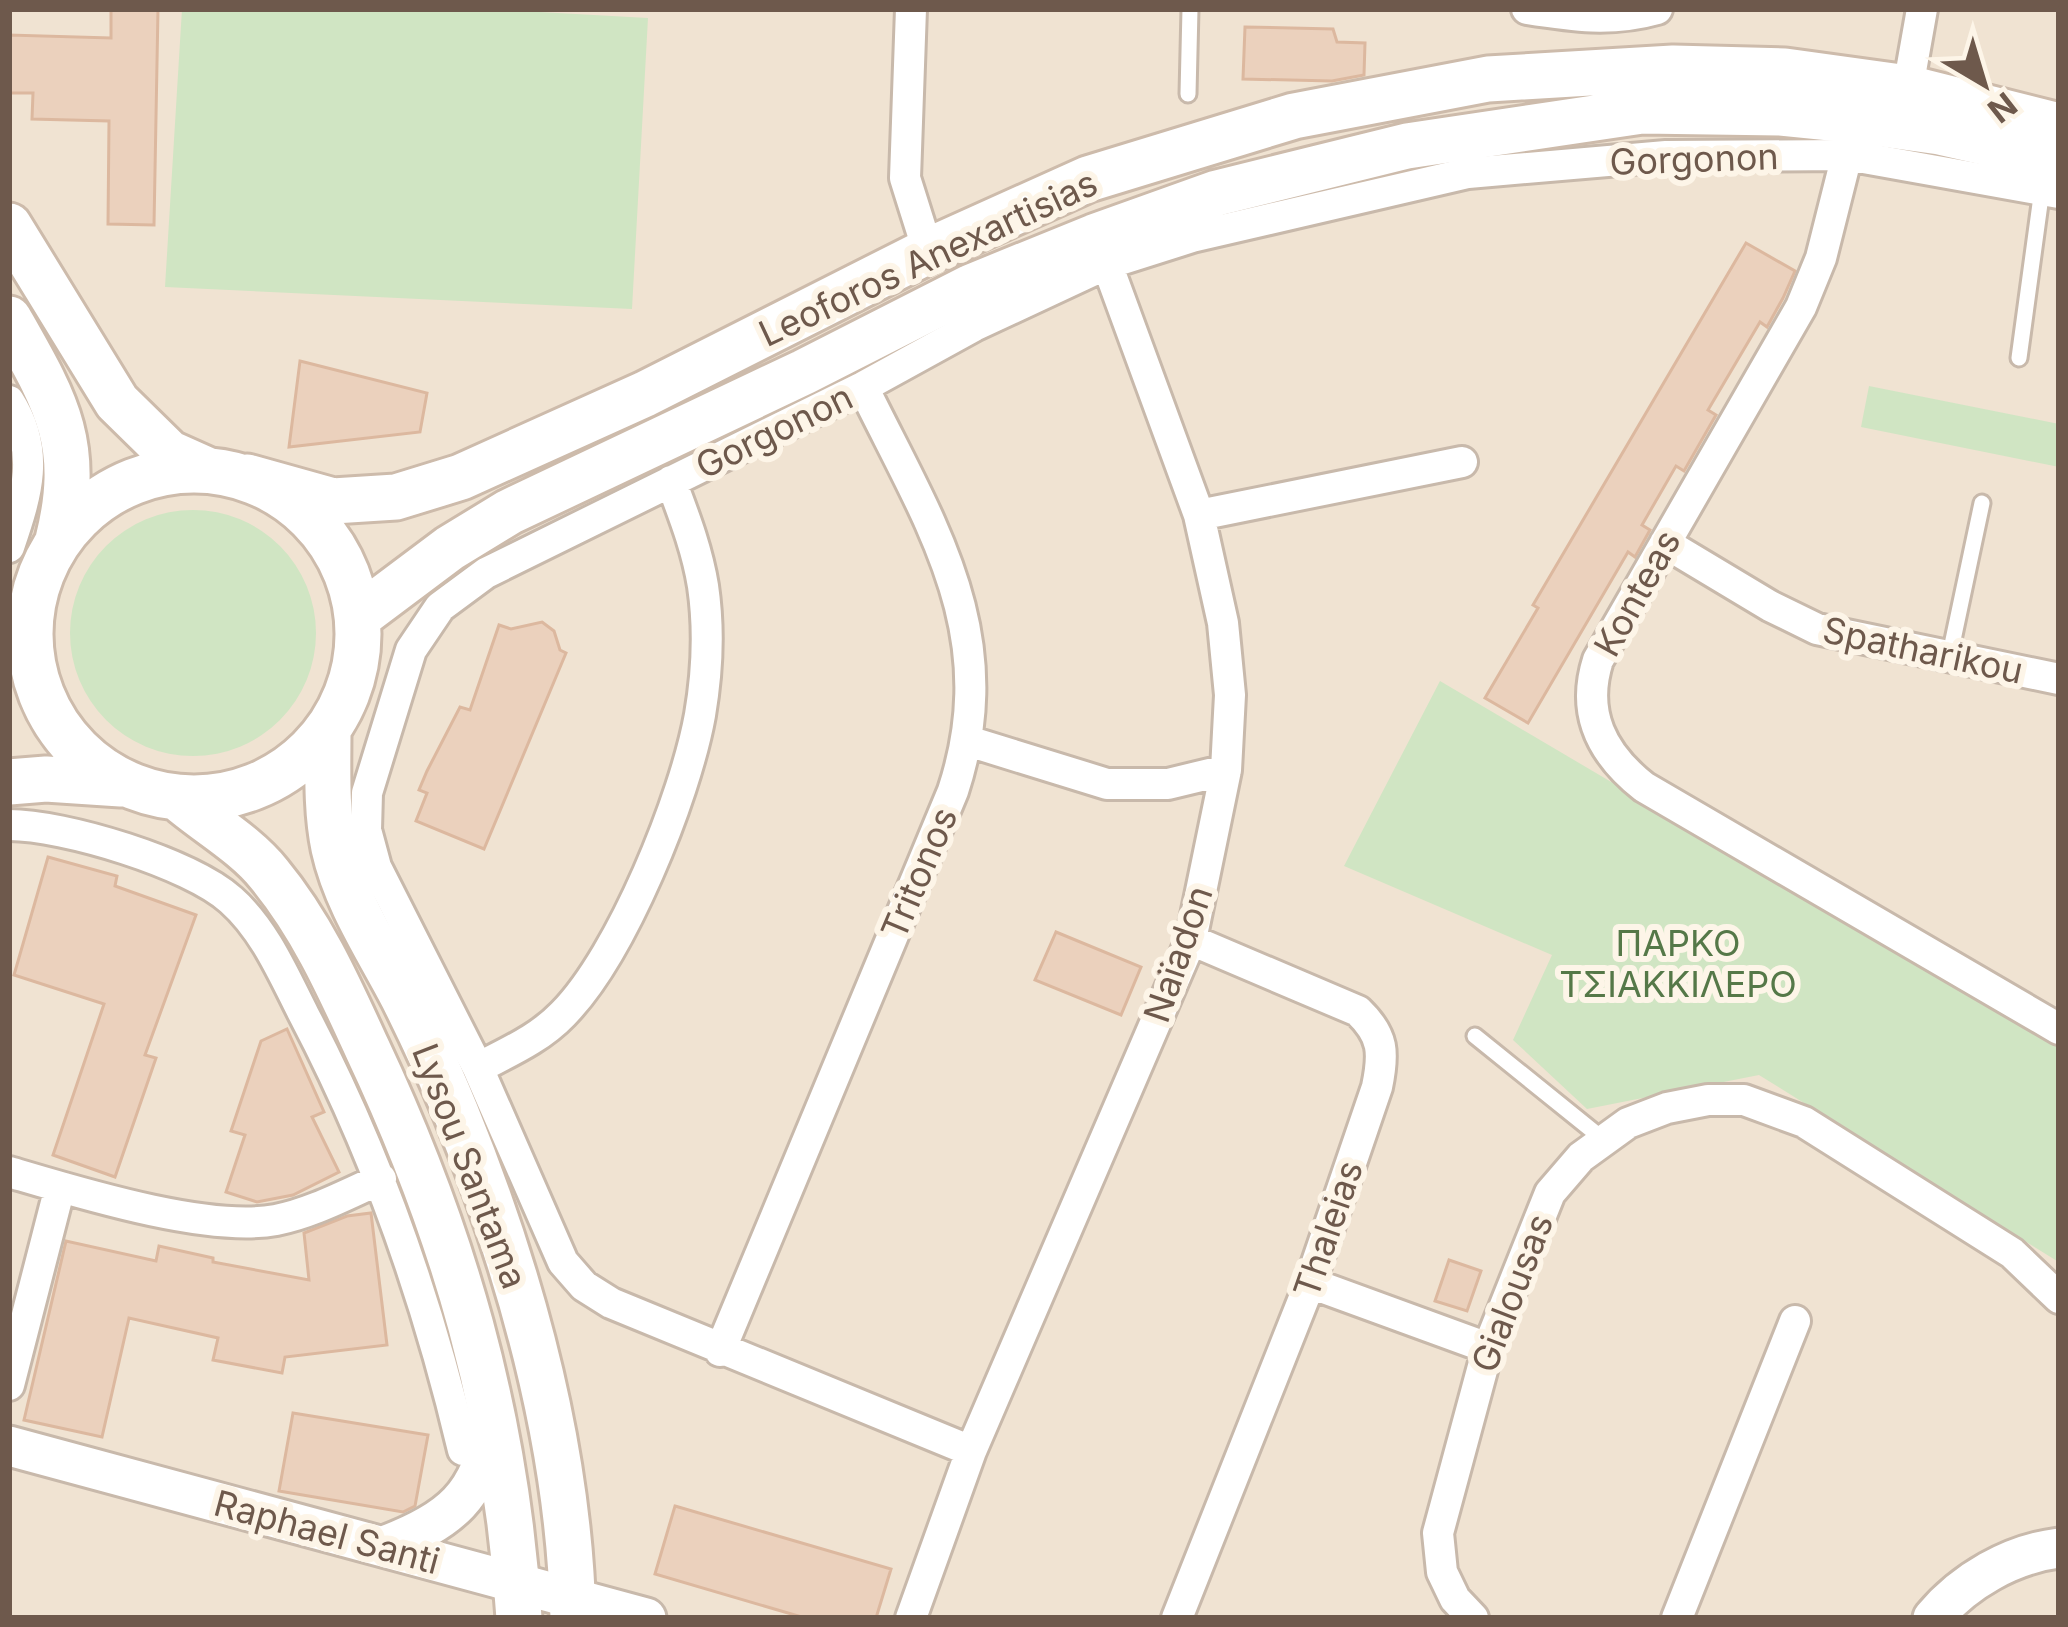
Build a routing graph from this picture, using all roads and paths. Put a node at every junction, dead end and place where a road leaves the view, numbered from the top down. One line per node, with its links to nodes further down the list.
1 (911, 9): 12 (street)
2 (1190, 9): 7 (lane)
3 (1526, 9): 4 (street)
4 (1657, 9)
5 (1922, 9): 6 (street)
6 (1908, 88): 8 (main road, Leoforos Anexartisias); 12 (main road, Leoforos Anexartisias)
7 (1188, 94)
8 (2059, 126)
9 (1847, 154): 10 (street, Gorgonon); 13 (street, Gorgonon); 23 (street, Konteas)
10 (2053, 180): 15 (lane); 26 (main road, Leoforos Anexartisias)
11 (9, 226): 19 (main road)
12 (928, 251): 19 (main road, Leoforos Anexartisias)
13 (1107, 264): 16 (street, Gorgonon); 22 (street, Naïadon)
14 (9, 319): 24 (main road)
15 (2019, 358)
16 (862, 387): 20 (street, Gorgonon); 31 (street, Tritonos)
17 (9, 401): 25 (street)
18 (1462, 463): 22 (street)
19 (227, 474): 24 (main road); 26 (main road)
20 (671, 481): 40 (street); 40 (street, Gorgonon)
21 (1982, 503): 28 (lane)
22 (1199, 515): 32 (street, Naïadon)
23 (1666, 542): 28 (street, Spatharikou); 38 (street, Konteas)
24 (57, 543): 27 (main road)
25 (9, 547)
26 (358, 617): 30 (main road)
27 (19, 657): 34 (main road)
28 (1949, 658): 29 (street, Spatharikou)
29 (2059, 679)
30 (328, 730): 35 (main road); 58 (main road, Lysou Santama)
31 (968, 741): 32 (street); 49 (street, Tritonos)
32 (1226, 770): 37 (street, Naïadon)
33 (9, 782): 34 (main road)
34 (124, 784): 35 (main road)
35 (178, 799): 51 (main road, Lysou Santama)
36 (9, 825): 43 (street)
37 (1191, 940): 45 (street, Thaleias); 54 (street, Naïadon)
38 (2059, 1029)
39 (1474, 1036): 41 (lane)
40 (478, 1068): 49 (street, Gorgonon)
41 (1604, 1140): 46 (street, Gialousas); 48 (street, Gialousas)
42 (9, 1172): 44 (street)
43 (381, 1180): 44 (street); 53 (street)
44 (60, 1187): 50 (street)
45 (1310, 1283): 48 (street); 61 (street, Thaleias)
46 (2059, 1298)
47 (1796, 1321): 63 (street)
48 (1488, 1348): 62 (street, Gialousas)
49 (720, 1351): 54 (street)
50 (9, 1385)
51 (494, 1415): 55 (street); 57 (main road, Lysou Santama)
52 (9, 1446): 55 (street, Raphael Santi)
53 (463, 1450)
54 (971, 1451): 60 (street, Naïadon)
55 (384, 1546): 57 (street, Raphael Santi)
56 (2059, 1548): 64 (street)
57 (518, 1601): 58 (street, Raphael Santi)
58 (573, 1607): 59 (street, Raphael Santi)
59 (646, 1618)
60 (911, 1618)
61 (1177, 1618)
62 (1473, 1618)
63 (1677, 1618)
64 (1934, 1618)

